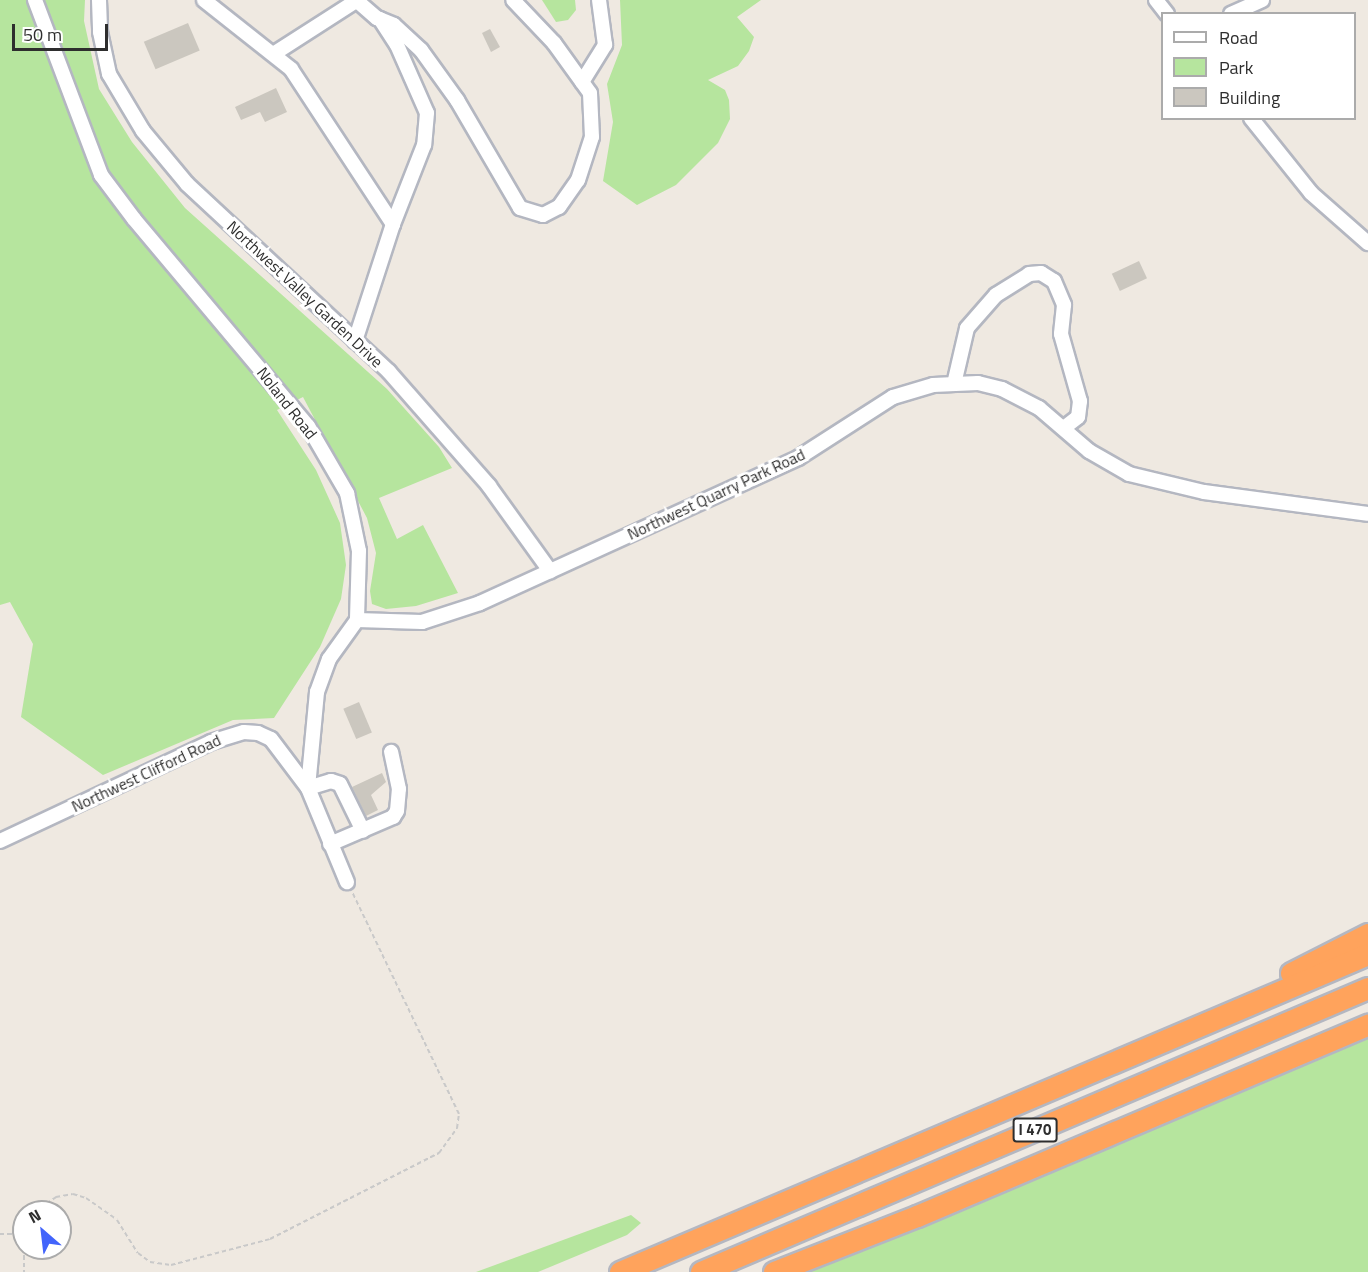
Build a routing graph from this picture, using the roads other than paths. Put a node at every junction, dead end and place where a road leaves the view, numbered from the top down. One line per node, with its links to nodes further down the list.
1 (35, 0): 22 (street, Noland Road)
2 (99, 0): 17 (street, Northwest Valley Garden Drive)
3 (513, 0): 13 (street)
4 (599, 0): 13 (street)
5 (1156, 0): 9 (street)
6 (1262, 0): 10 (street)
7 (356, 1): 11 (street); 12 (street)
8 (212, 2): 12 (street)
9 (1165, 12)
10 (1236, 12)
11 (380, 19): 13 (street); 15 (street)
12 (275, 53): 15 (street)
13 (582, 82)
14 (1253, 120): 16 (street)
15 (393, 224): 17 (street)
16 (1368, 243)
17 (355, 341): 21 (street, Northwest Valley Garden Drive)
18 (954, 384): 19 (street, Northwest Quarry Park Road); 19 (street); 21 (street, Northwest Quarry Park Road)
19 (1064, 428): 20 (street, Northwest Quarry Park Road)
20 (1368, 514)
21 (550, 571): 22 (street, Northwest Quarry Park Road)
22 (357, 620): 24 (street)
23 (391, 752): 25 (street)
24 (308, 788): 25 (street); 26 (street, Northwest Clifford Road); 27 (street)
25 (363, 831): 27 (street)
26 (0, 841)
27 (330, 844): 28 (street)
28 (346, 882)
29 (1368, 934): 33 (highway)
30 (1368, 954): 33 (highway, I 470)
31 (1368, 988): 35 (highway, I 470)
32 (1368, 1025): 36 (highway)
33 (1123, 1059): 34 (highway, I 470)
34 (620, 1272)
35 (701, 1272)
36 (774, 1272)

